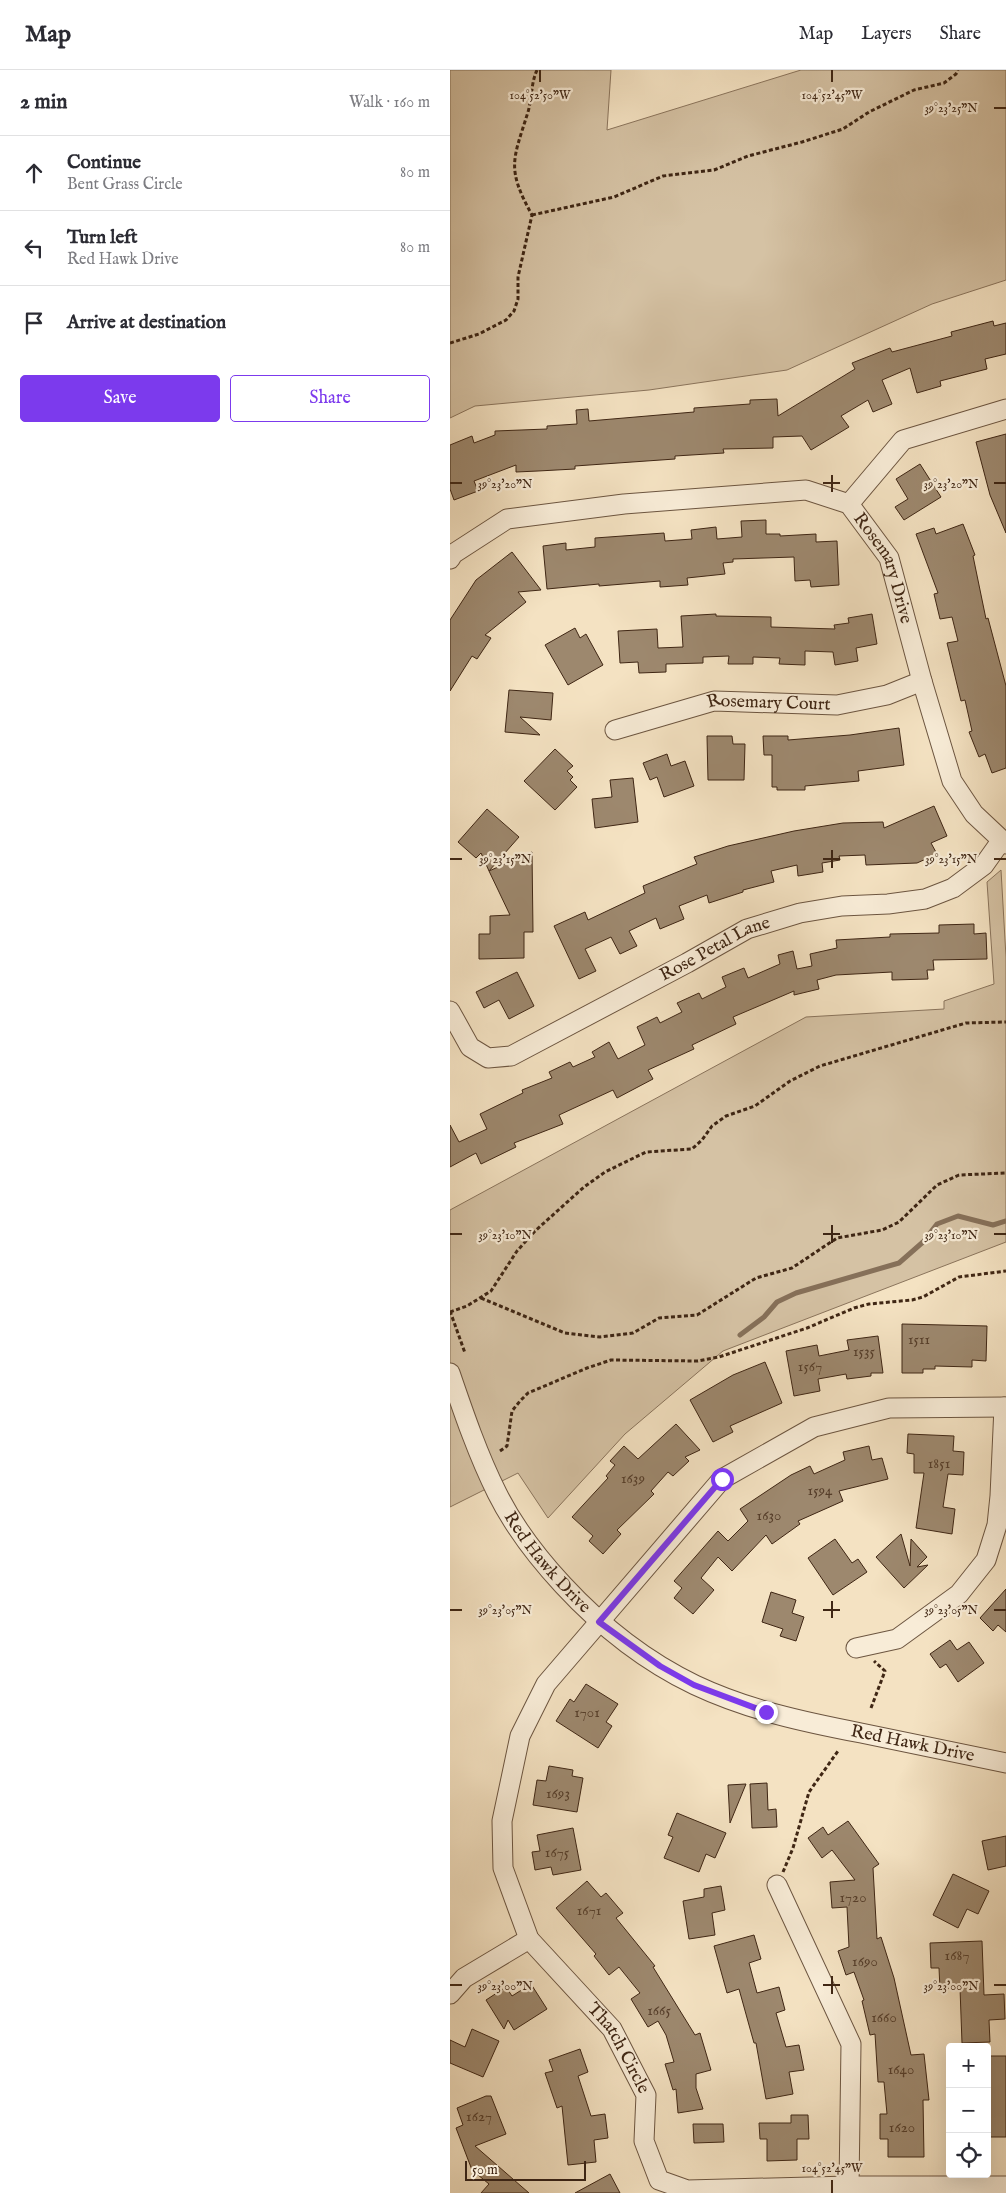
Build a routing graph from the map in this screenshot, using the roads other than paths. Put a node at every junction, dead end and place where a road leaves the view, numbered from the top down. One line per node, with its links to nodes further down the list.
1 (1006, 409): 2 (street)
2 (849, 504): 3 (street, Rosemary Drive); 4 (street, Rosemary Drive)
3 (450, 559)
4 (922, 681): 5 (street, Rosemary Court); 6 (street, Rosemary Drive)
5 (615, 730)
6 (1003, 842): 7 (street, Rose Petal Lane)
7 (450, 1011)
8 (450, 1373): 10 (street, Red Hawk Drive)
9 (1005, 1407): 10 (street, Thatch Circle); 11 (street)
10 (599, 1622): 12 (street, Red Hawk Drive); 14 (street, Thatch Circle)
11 (856, 1648)
12 (1006, 1762)
13 (777, 1885): 16 (street)
14 (529, 1939): 15 (street); 16 (street, Thatch Circle)
15 (450, 1994)
16 (849, 2186): 17 (street, Thatch Circle)
17 (1006, 2186)

